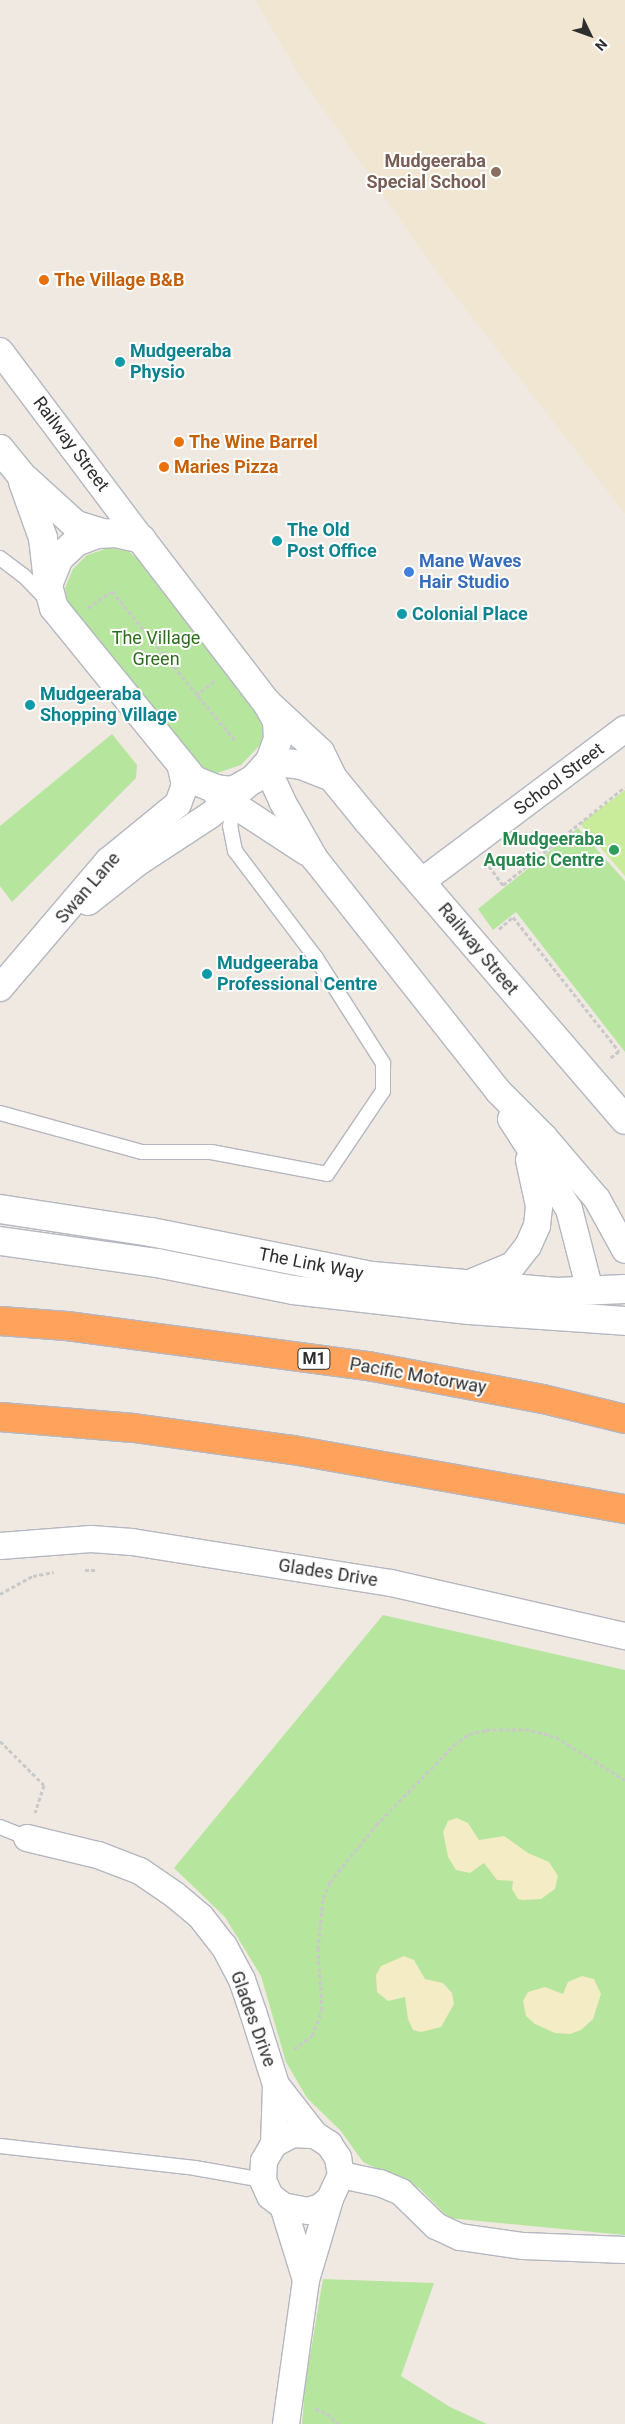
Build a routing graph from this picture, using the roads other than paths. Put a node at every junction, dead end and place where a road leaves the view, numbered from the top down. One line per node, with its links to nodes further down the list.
1 (0, 351): 5 (street, Railway Street)
2 (0, 449): 3 (street)
3 (21, 475): 4 (street); 7 (street)
4 (103, 533): 5 (street); 7 (street)
5 (141, 539): 9 (street, Railway Street)
6 (0, 558): 8 (lane)
7 (48, 581): 8 (street)
8 (54, 608): 12 (street)
9 (268, 703): 11 (street, Railway Street); 13 (street, Railway Street)
10 (625, 729): 16 (street, School Street)
11 (268, 763): 13 (street); 14 (street, Railway Street); 15 (street)
12 (180, 767): 14 (street); 17 (street, Swan Lane)
13 (332, 776): 16 (street, Railway Street)
14 (236, 797): 15 (street); 17 (street); 20 (lane)
15 (315, 859): 19 (street)
16 (421, 882): 22 (street, Railway Street)
17 (55, 926): 18 (street, Swan Lane)
18 (0, 988)
19 (498, 1091): 21 (street); 23 (street)
20 (0, 1113)
21 (509, 1116): 29 (street); 31 (street)
22 (625, 1120)
23 (544, 1137): 26 (street); 28 (street)
24 (0, 1198): 25 (street)
25 (13, 1210): 29 (street, The Link Way)
26 (625, 1214)
27 (0, 1241): 34 (street)
28 (625, 1250)
29 (460, 1286): 31 (street, The Link Way)
30 (625, 1289): 31 (street, The Link Way)
31 (590, 1291): 34 (street)
32 (625, 1294): 34 (street)
33 (0, 1321): 36 (highway, Pacific Motorway / M1)
34 (615, 1321)
35 (0, 1418): 37 (highway)
36 (625, 1419)
37 (625, 1509)
38 (28, 1545): 39 (street, Glades Drive); 40 (street, Glades Drive); 41 (street, Glades Drive)
39 (0, 1546)
40 (0, 1561)
41 (625, 1636)
42 (0, 1827): 44 (lane, Glades Drive)
43 (0, 1836): 44 (lane, Glades Drive)
44 (27, 1838): 45 (street, Glades Drive)
45 (276, 2085): 46 (street, Glades Drive); 47 (street, Glades Drive)
46 (315, 2135): 47 (street); 49 (street, Glades Drive)
47 (274, 2144): 50 (street, Glades Drive)
48 (0, 2146): 50 (lane)
49 (341, 2175): 51 (street); 53 (street)
50 (263, 2180): 52 (street)
51 (330, 2199): 52 (street); 54 (street)
52 (283, 2206): 54 (street)
53 (625, 2250)
54 (306, 2280): 55 (street)
55 (286, 2424)

